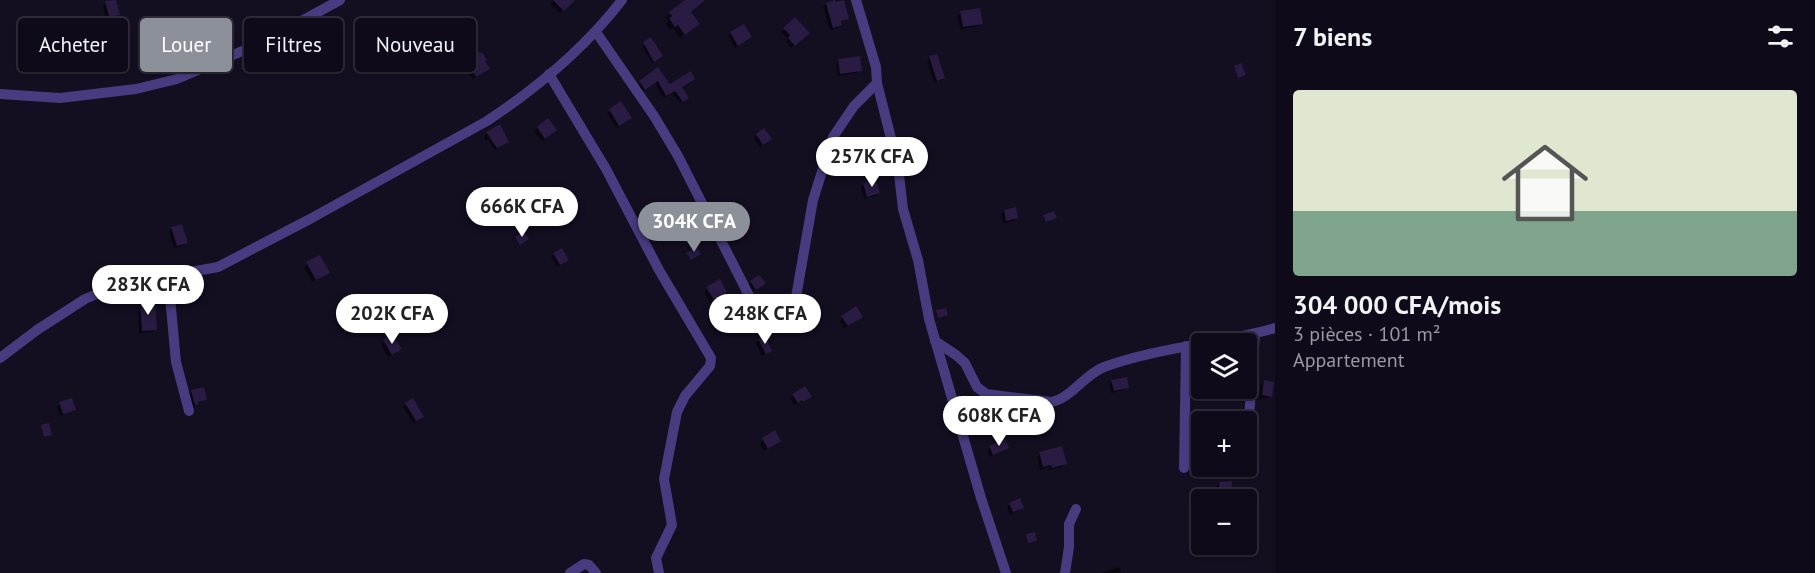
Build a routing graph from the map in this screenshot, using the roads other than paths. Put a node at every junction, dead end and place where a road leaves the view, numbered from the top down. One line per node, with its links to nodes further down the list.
1 (340, 0): 7 (street)
2 (622, 0): 4 (street)
3 (856, 0): 6 (street)
4 (596, 32): 5 (street); 6 (street)
5 (549, 74): 8 (street); 20 (street)
6 (877, 83): 11 (street)
7 (0, 94)
8 (168, 275): 14 (street); 15 (street)
9 (1275, 328): 10 (street)
10 (1257, 334)
11 (935, 341): 13 (street); 21 (street)
12 (1191, 345): 13 (street)
13 (1186, 346): 16 (street)
14 (0, 358)
15 (189, 411)
16 (1184, 468)
17 (1076, 509): 22 (street)
18 (570, 573): 19 (street)
19 (597, 573)
20 (659, 573)
21 (1006, 573)
22 (1065, 573)

